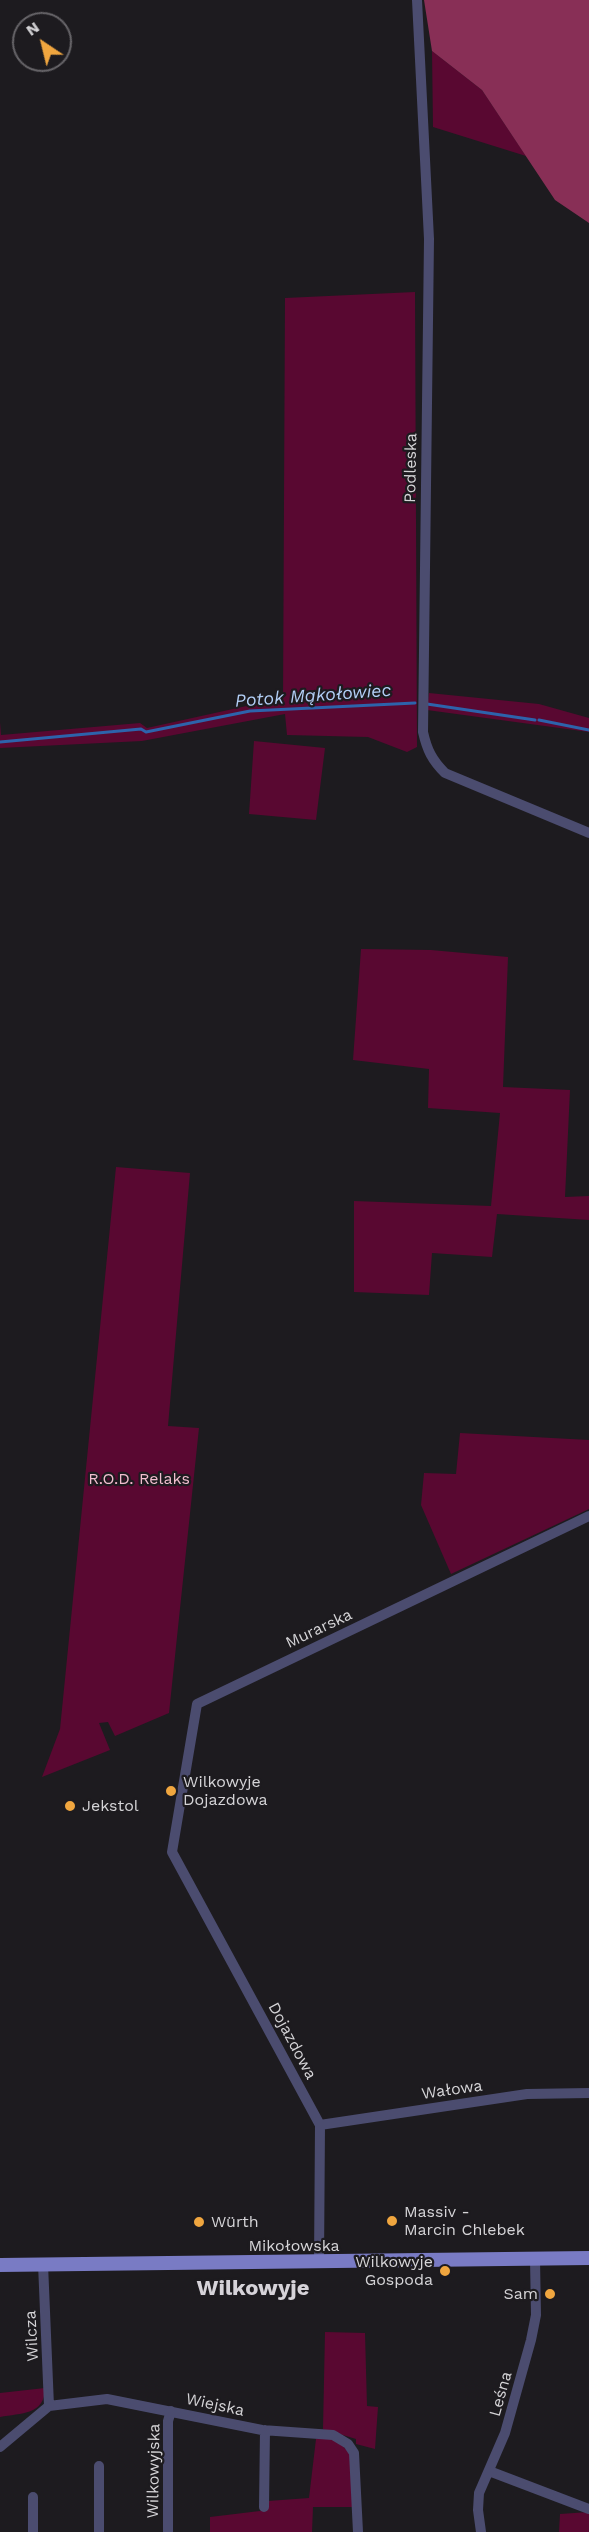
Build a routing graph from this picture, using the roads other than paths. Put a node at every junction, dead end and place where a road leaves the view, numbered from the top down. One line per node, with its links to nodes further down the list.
1 (417, 0): 2 (street, Podleska)
2 (589, 833)
3 (589, 1516): 4 (street, Murarska)
4 (172, 1851): 6 (street, Dojazdowa)
5 (589, 2093): 6 (street, Wałowa)
6 (320, 2125): 9 (street, Dojazdowa)
7 (589, 2258): 8 (main road, Mikołowska)
8 (535, 2259): 9 (main road, Mikołowska); 17 (street, Leśna)
9 (319, 2262): 10 (main road, Mikołowska)
10 (43, 2264): 11 (main road, Mikołowska); 12 (street, Wilcza)
11 (0, 2265)
12 (49, 2406): 13 (street, Wiejska); 15 (street)
13 (171, 2411): 14 (street, Wiejska); 23 (street, Wilkowyjska)
14 (265, 2430): 19 (street); 24 (street, Wiejska)
15 (0, 2447)
16 (99, 2466): 22 (street)
17 (489, 2471): 20 (street); 25 (street, Leśna)
18 (33, 2497): 21 (street)
19 (264, 2507)
20 (589, 2509)
21 (33, 2532)
22 (99, 2532)
23 (168, 2532)
24 (358, 2532)
25 (482, 2532)

